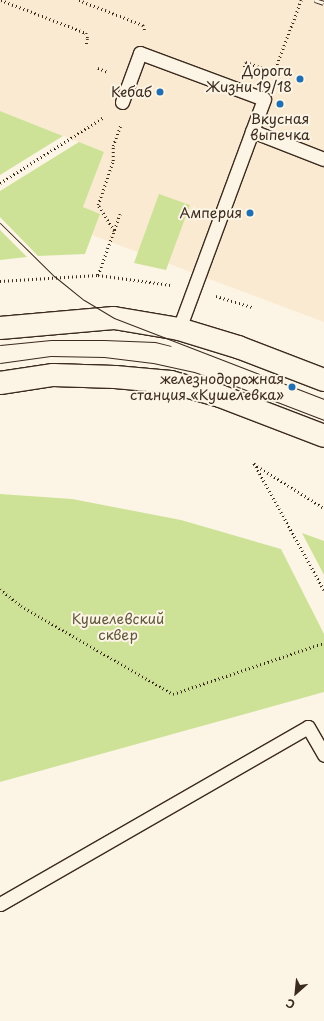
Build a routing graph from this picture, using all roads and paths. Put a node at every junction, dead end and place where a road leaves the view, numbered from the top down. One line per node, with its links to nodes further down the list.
1 (1, 0): 4 (path)
2 (79, 0): 5 (path)
3 (301, 0): 8 (path)
4 (86, 46)
5 (140, 54): 9 (lane); 10 (lane)
6 (98, 68): 7 (path)
7 (104, 70)
8 (242, 72)
9 (122, 102): 12 (path); 14 (path)
10 (252, 131): 11 (lane); 17 (lane)
11 (324, 159)
12 (0, 183)
13 (120, 214): 14 (path)
14 (114, 231): 15 (path)
15 (98, 275): 16 (path); 17 (path)
16 (0, 281)
17 (192, 288): 18 (path); 20 (lane)
18 (252, 307)
19 (0, 328): 20 (main road)
20 (179, 329): 21 (main road)
21 (324, 380)
22 (0, 383): 23 (main road)
23 (324, 436)
24 (324, 508): 26 (path)
25 (0, 589): 27 (path)
26 (324, 590)
27 (324, 643)
28 (324, 755): 29 (lane)
29 (0, 904)

